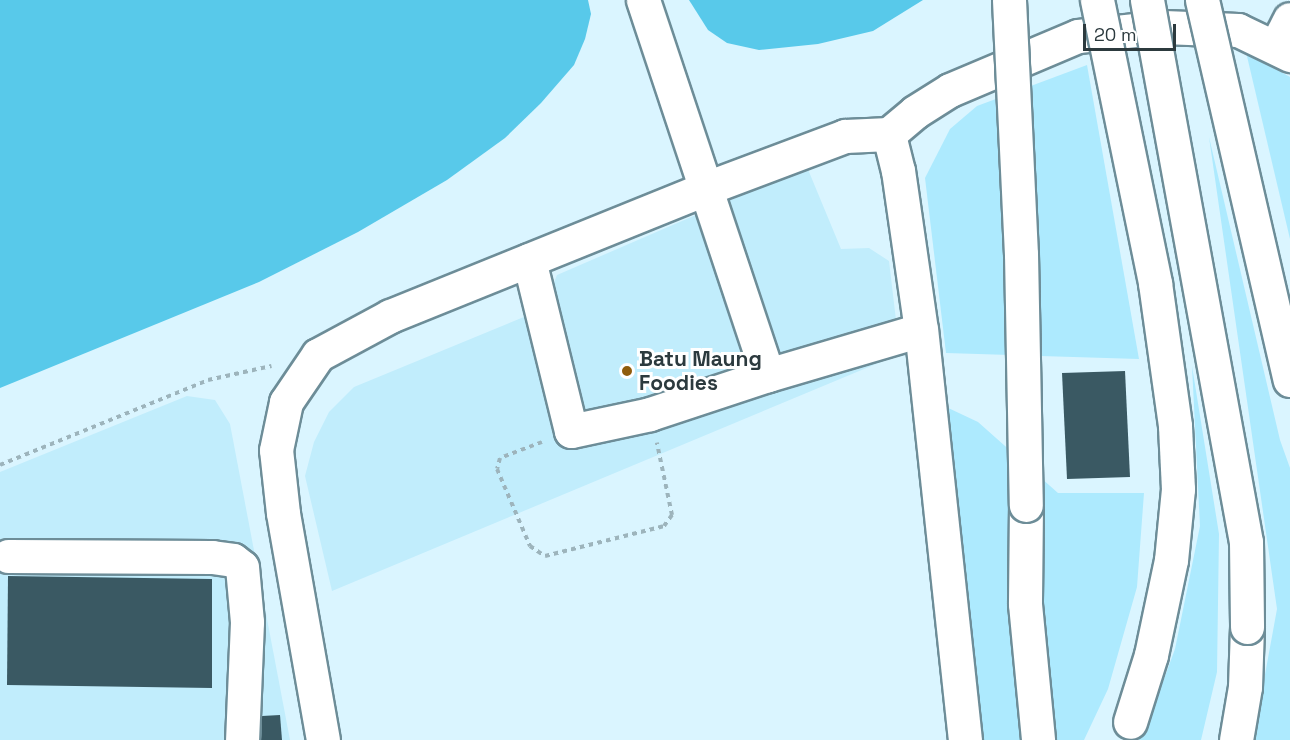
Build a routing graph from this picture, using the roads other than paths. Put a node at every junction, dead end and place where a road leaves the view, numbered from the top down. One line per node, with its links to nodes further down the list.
1 (643, 0): 8 (main road)
2 (1009, 0): 18 (main road, bridge)
3 (1097, 0): 14 (main road, bridge)
4 (1147, 0): 19 (main road, bridge)
5 (1202, 0): 12 (main road, bridge)
6 (1285, 40): 7 (main road)
7 (890, 134): 8 (main road); 10 (main road)
8 (704, 189): 9 (main road); 11 (main road)
9 (529, 260): 11 (main road); 16 (main road)
10 (921, 330): 11 (main road); 17 (main road)
11 (768, 375)
12 (1290, 380)
13 (9, 556): 15 (main road)
14 (1125, 731)
15 (243, 740)
16 (323, 740)
17 (965, 740)
18 (1038, 740)
19 (1236, 740)

